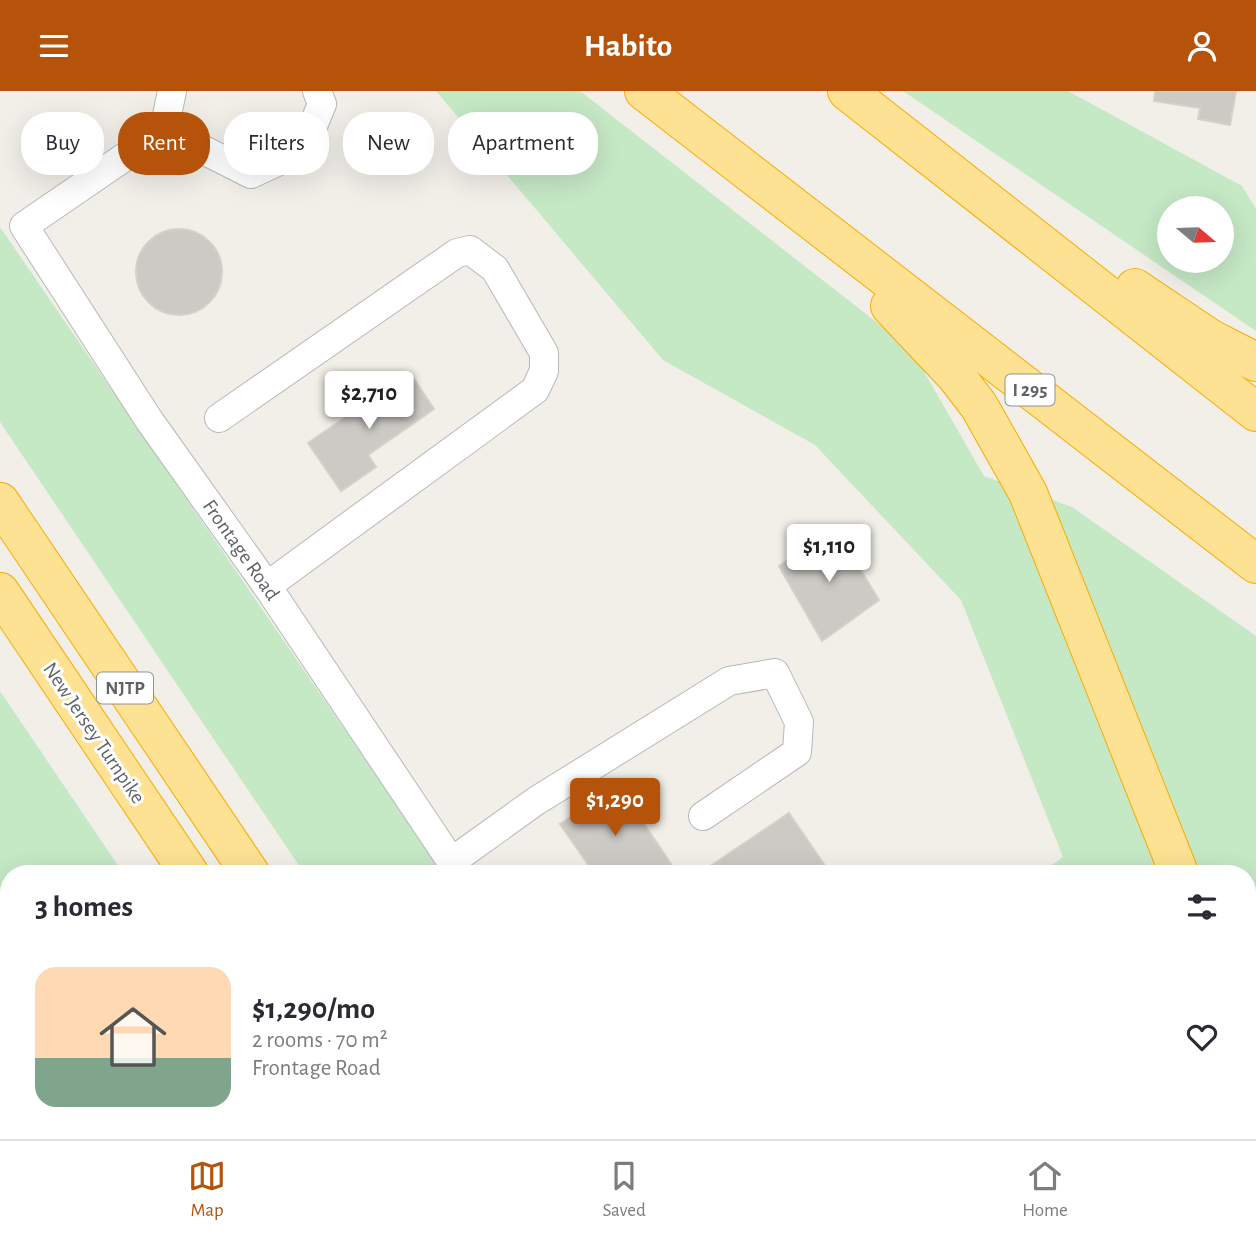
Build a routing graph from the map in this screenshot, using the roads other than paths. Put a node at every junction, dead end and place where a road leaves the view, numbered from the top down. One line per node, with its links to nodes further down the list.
1 (172, 91): 5 (street)
2 (317, 91): 7 (street)
3 (644, 91): 9 (highway, I 295)
4 (847, 91): 6 (highway)
5 (168, 112)
6 (876, 115): 10 (highway); 11 (highway)
7 (210, 153)
8 (118, 162): 15 (street, Frontage Road)
9 (805, 215): 14 (highway, I 295); 22 (highway)
10 (1256, 362)
11 (1256, 412)
12 (219, 418): 15 (street)
13 (0, 502): 19 (highway, NJTP)
14 (1256, 564)
15 (267, 586): 20 (street, Frontage Road)
16 (0, 592): 18 (highway, New Jersey Turnpike / NJTP)
17 (703, 816): 21 (street)
18 (184, 865)
19 (245, 865)
20 (453, 865)
21 (459, 865)
22 (1177, 865)

